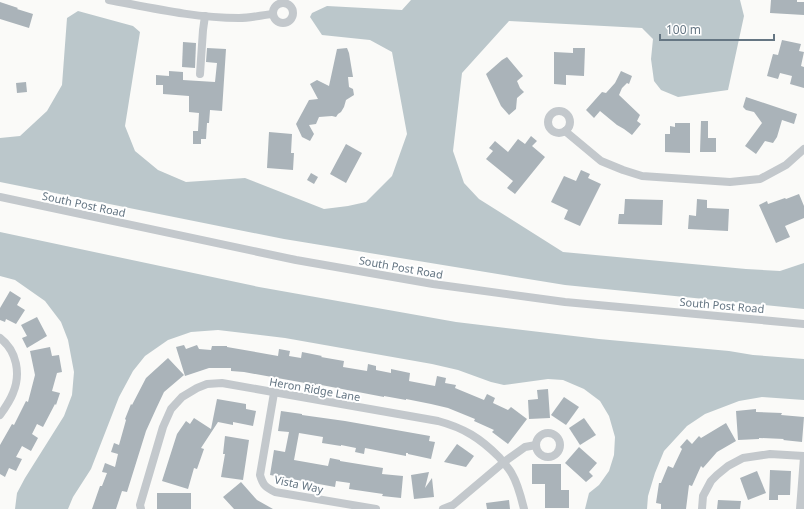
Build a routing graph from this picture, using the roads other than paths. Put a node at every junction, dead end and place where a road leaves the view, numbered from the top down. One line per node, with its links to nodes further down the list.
1 (109, 0): 3 (street)
2 (273, 14): 3 (street)
3 (205, 16): 4 (street)
4 (200, 74)
5 (565, 131): 6 (street)
6 (804, 148)
7 (0, 198): 8 (street, South Post Road)
8 (804, 324)
9 (0, 338): 11 (street)
10 (274, 393): 14 (street, Heron Ridge Lane); 15 (street, Heron Ridge Lane); 16 (street, Vista Way)
11 (0, 415)
12 (536, 445): 14 (street)
13 (804, 456): 19 (street); 20 (street)
14 (504, 462): 17 (street); 18 (street, Heron Ridge Lane)
15 (140, 509)
16 (376, 509)
17 (443, 509)
18 (524, 509)
19 (702, 509)
20 (800, 509)

